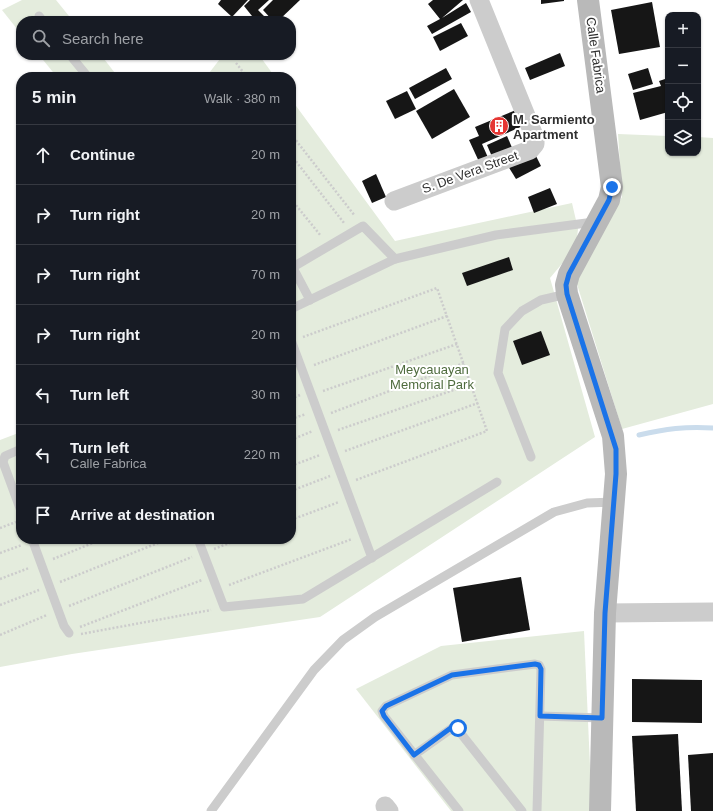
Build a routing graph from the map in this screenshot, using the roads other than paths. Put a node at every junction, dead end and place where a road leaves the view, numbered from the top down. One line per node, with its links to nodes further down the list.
1 (479, 0): 5 (street, S. De Vera Street)
2 (588, 0): 6 (street, Calle Fabrica)
3 (74, 60): 4 (lane)
4 (84, 72)
5 (394, 201)
6 (598, 222): 7 (lane); 10 (street, Calle Fabrica)
7 (395, 259): 8 (lane); 11 (lane)
8 (296, 264)
9 (296, 274): 11 (lane)
10 (567, 294): 15 (lane); 18 (street, Calle Fabrica)
11 (310, 300): 12 (lane)
12 (296, 307)
13 (296, 354): 21 (lane)
14 (16, 451): 17 (lane)
15 (531, 457)
16 (497, 482): 21 (lane)
17 (16, 497)
18 (614, 502): 23 (street, Calle Fabrica); 28 (lane)
19 (33, 544): 24 (lane)
20 (200, 544): 21 (lane)
21 (372, 558)
22 (713, 612): 23 (street)
23 (605, 613): 26 (street, Calle Fabrica)
24 (68, 633)
25 (540, 716): 26 (lane); 27 (lane); 31 (lane)
26 (602, 718): 32 (street, Calle Fabrica)
27 (414, 755): 29 (lane); 30 (lane)
28 (211, 811)
29 (459, 811)
30 (522, 811)
31 (537, 811)
32 (600, 811)

